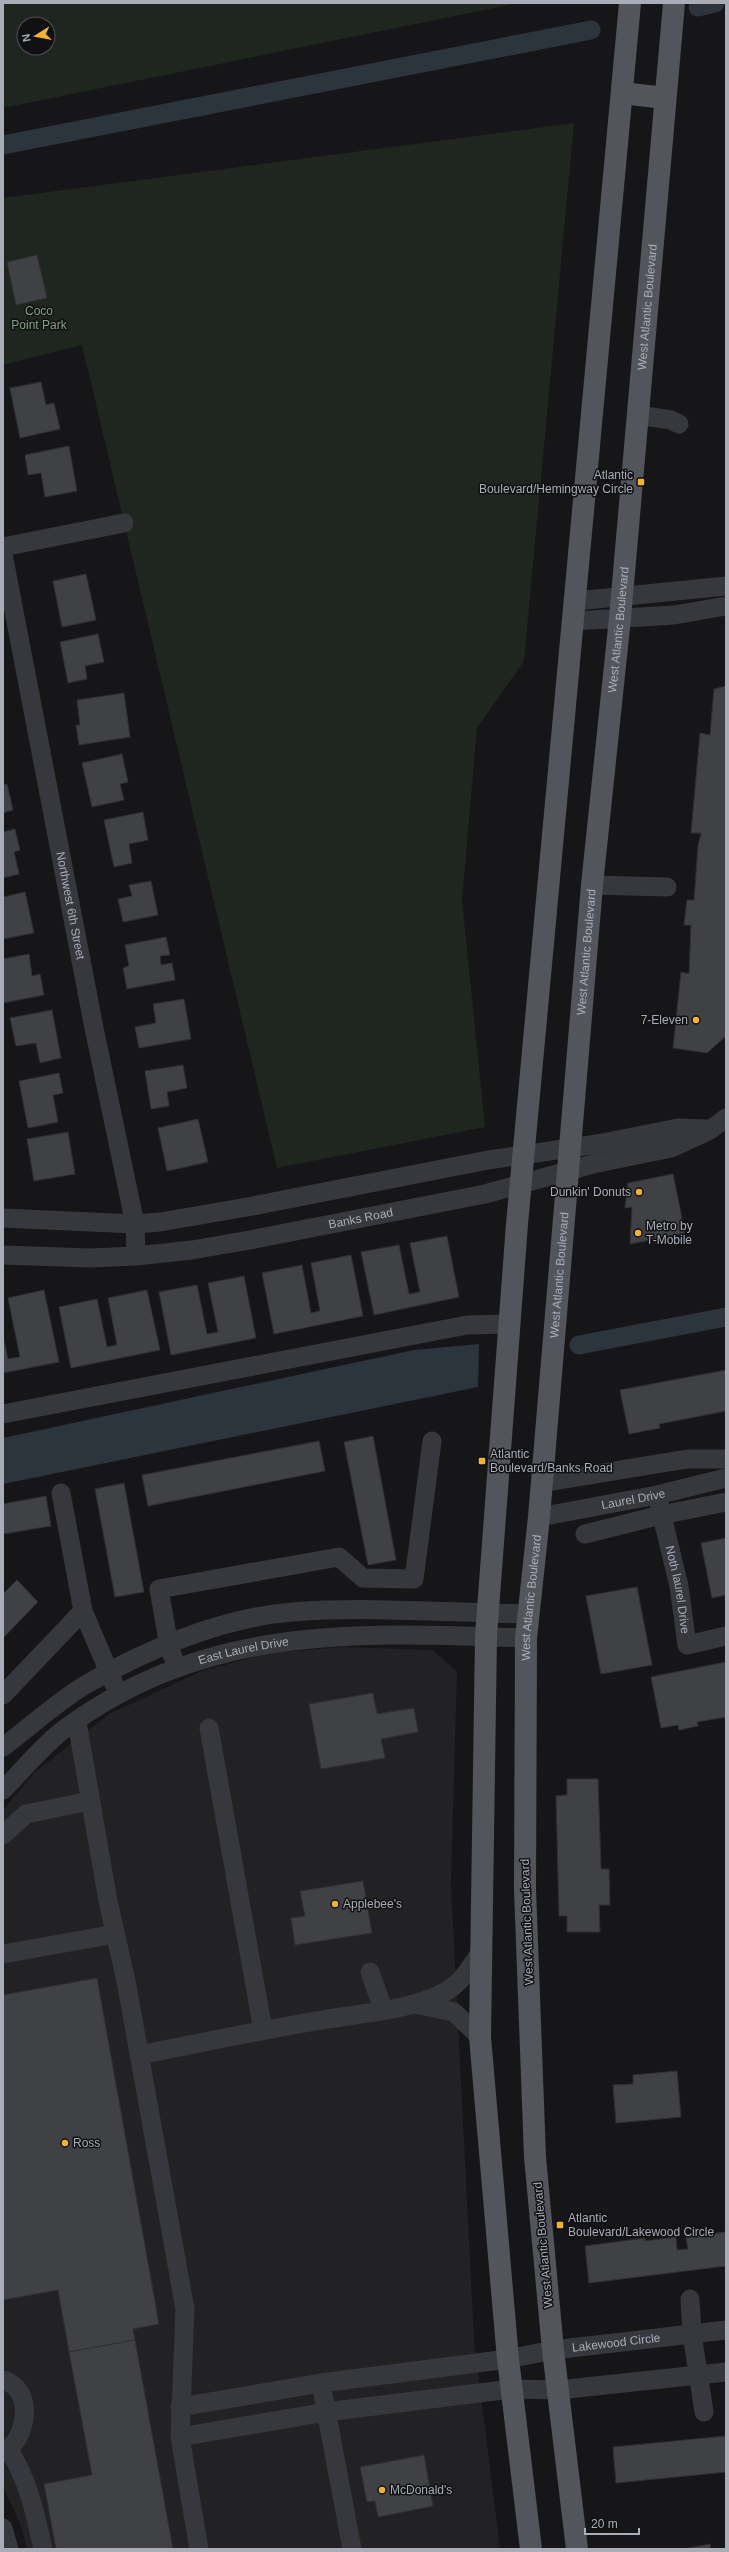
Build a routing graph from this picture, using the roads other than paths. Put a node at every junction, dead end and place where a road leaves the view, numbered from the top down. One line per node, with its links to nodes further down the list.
1 (630, 3): 3 (main road)
2 (674, 3): 4 (main road, West Atlantic Boulevard)
3 (622, 93): 4 (main road); 13 (main road)
4 (665, 98): 5 (main road, West Atlantic Boulevard)
5 (638, 415): 6 (street); 12 (main road, West Atlantic Boulevard)
6 (679, 424)
7 (124, 523): 8 (street)
8 (3, 546)
9 (3, 554): 23 (street, Northwest 6th Street)
10 (726, 586): 12 (street)
11 (726, 606): 12 (street)
12 (620, 608): 13 (street); 14 (main road, West Atlantic Boulevard)
13 (575, 611): 19 (main road)
14 (592, 885): 15 (street); 18 (main road, West Atlantic Boulevard)
15 (667, 887)
16 (726, 1118): 17 (street, Banks Road)
17 (710, 1130): 18 (street); 20 (street, Banks Road)
18 (570, 1148): 19 (street); 20 (main road, West Atlantic Boulevard)
19 (524, 1155): 21 (main road); 23 (street)
20 (568, 1171): 21 (street, Banks Road); 31 (main road, West Atlantic Boulevard)
21 (521, 1184): 25 (street, Banks Road); 26 (main road)
22 (3, 1218): 23 (street)
23 (135, 1224): 25 (street, Northwest 6th Street)
24 (3, 1255): 25 (street, Banks Road)
25 (136, 1256)
26 (511, 1324): 27 (street); 39 (main road)
27 (3, 1414)
28 (432, 1441): 44 (street)
29 (726, 1459): 31 (street)
30 (726, 1478): 33 (street, Laurel Drive)
31 (542, 1483): 36 (main road, West Atlantic Boulevard)
32 (61, 1492): 38 (street)
33 (657, 1495): 35 (street, Noth laurel Drive); 36 (street, Laurel Drive)
34 (726, 1502): 35 (street)
35 (661, 1515): 37 (street); 42 (street, Noth laurel Drive)
36 (539, 1517): 40 (main road, West Atlantic Boulevard)
37 (586, 1534)
38 (83, 1611): 46 (street); 47 (street)
39 (487, 1614): 40 (street); 41 (main road); 44 (street)
40 (529, 1614): 43 (main road, West Atlantic Boulevard)
41 (486, 1636): 43 (street, East Laurel Drive); 45 (street, East Laurel Drive); 56 (main road)
42 (726, 1636)
43 (526, 1638): 67 (main road, West Atlantic Boulevard)
44 (169, 1646): 45 (street); 46 (street)
45 (177, 1668): 48 (street, East Laurel Drive)
46 (108, 1673): 48 (street); 51 (street)
47 (3, 1695)
48 (119, 1695): 49 (street, East Laurel Drive)
49 (76, 1722): 52 (street, East Laurel Drive); 53 (street)
50 (209, 1728): 61 (street)
51 (3, 1747)
52 (3, 1790)
53 (90, 1801): 54 (street); 55 (street)
54 (3, 1835)
55 (115, 1934): 57 (street); 63 (street)
56 (481, 1951): 59 (street); 62 (main road)
57 (3, 1954)
58 (370, 1972): 60 (street)
59 (415, 2004): 60 (street); 62 (street)
60 (383, 2009): 61 (street)
61 (263, 2030): 63 (street)
62 (480, 2037): 68 (main road)
63 (139, 2055): 75 (street)
64 (690, 2299): 66 (street)
65 (726, 2330): 66 (street, Lakewood Circle)
66 (692, 2334): 67 (street, Lakewood Circle); 70 (street)
67 (553, 2350): 68 (street, Lakewood Circle); 74 (main road, West Atlantic Boulevard)
68 (508, 2359): 72 (street, Lakewood Circle); 73 (main road)
69 (726, 2372): 70 (street)
70 (698, 2375): 74 (street); 77 (street)
71 (3, 2380): 79 (street)
72 (321, 2383): 75 (street, Lakewood Circle); 76 (street)
73 (510, 2389): 74 (street); 76 (street); 85 (main road)
74 (558, 2390): 86 (main road, West Atlantic Boulevard)
75 (180, 2407): 78 (street)
76 (326, 2412): 78 (street); 84 (street)
77 (704, 2412)
78 (180, 2437): 83 (street)
79 (6, 2452): 82 (street)
80 (3, 2528): 81 (street)
81 (9, 2549)
82 (43, 2549)
83 (199, 2549)
84 (352, 2549)
85 (531, 2549)
86 (577, 2549)

